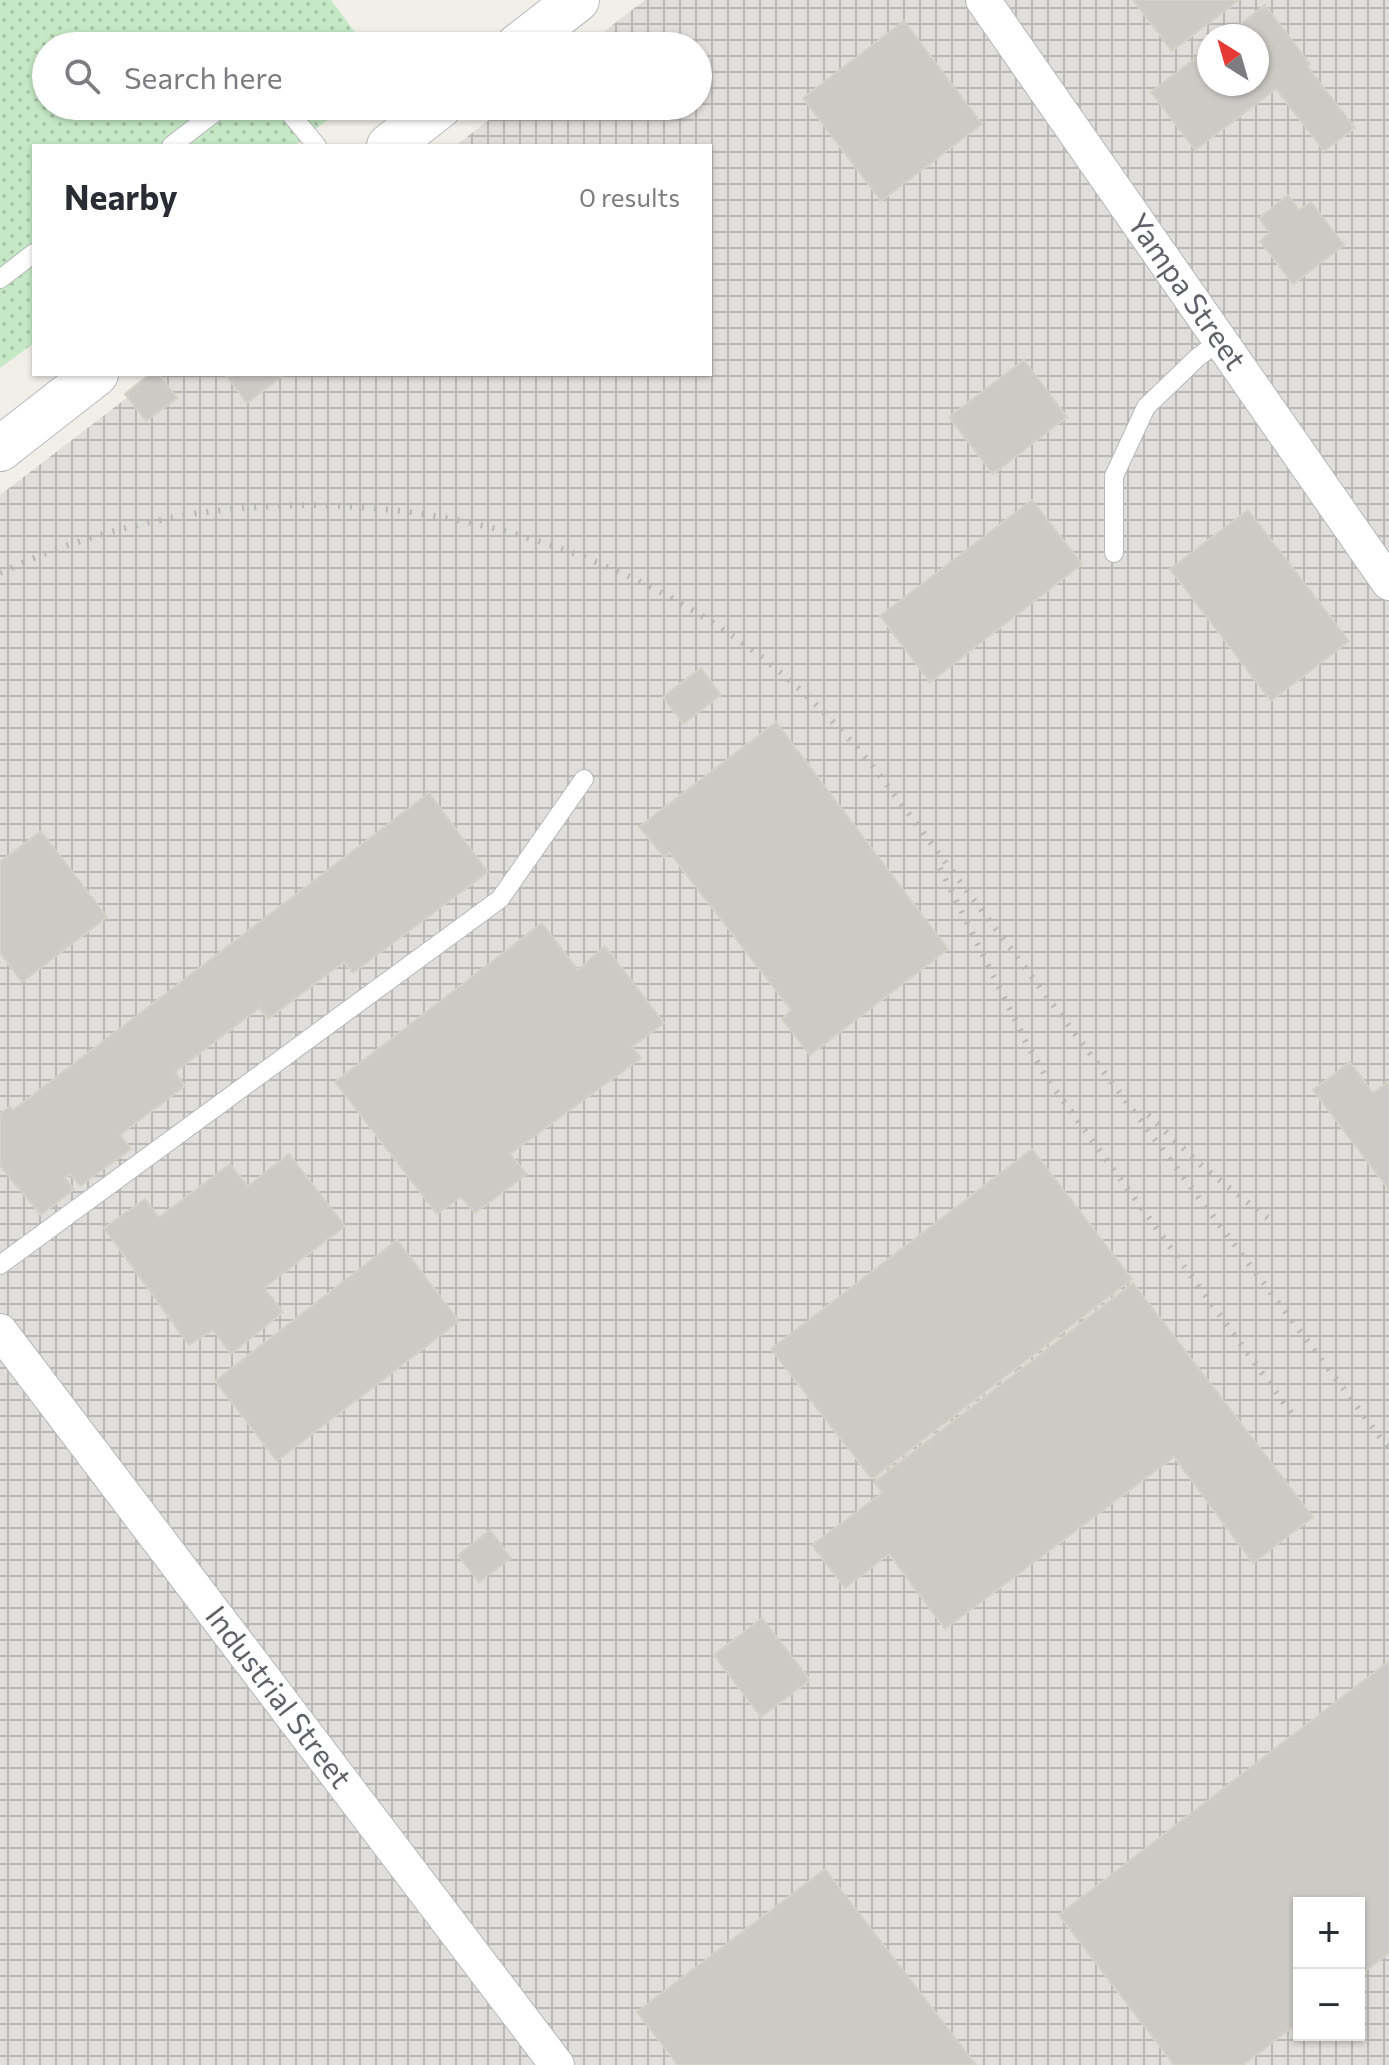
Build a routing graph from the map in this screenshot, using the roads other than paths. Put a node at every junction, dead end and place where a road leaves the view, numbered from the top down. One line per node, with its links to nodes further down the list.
1 (577, 0): 3 (street)
2 (983, 0): 12 (street, Yampa Street)
3 (536, 32)
4 (205, 120): 7 (lane)
5 (296, 120): 8 (lane)
6 (422, 120): 9 (street)
7 (174, 144)
8 (315, 144)
9 (392, 144)
10 (32, 255): 11 (lane)
11 (0, 279)
12 (1220, 341): 15 (lane); 16 (street, Yampa Street)
13 (93, 376): 14 (street)
14 (0, 449)
15 (1114, 553)
16 (1389, 583)
17 (584, 779): 18 (lane)
18 (0, 1265)
19 (4, 1344): 20 (street, Industrial Street)
20 (553, 2064)

